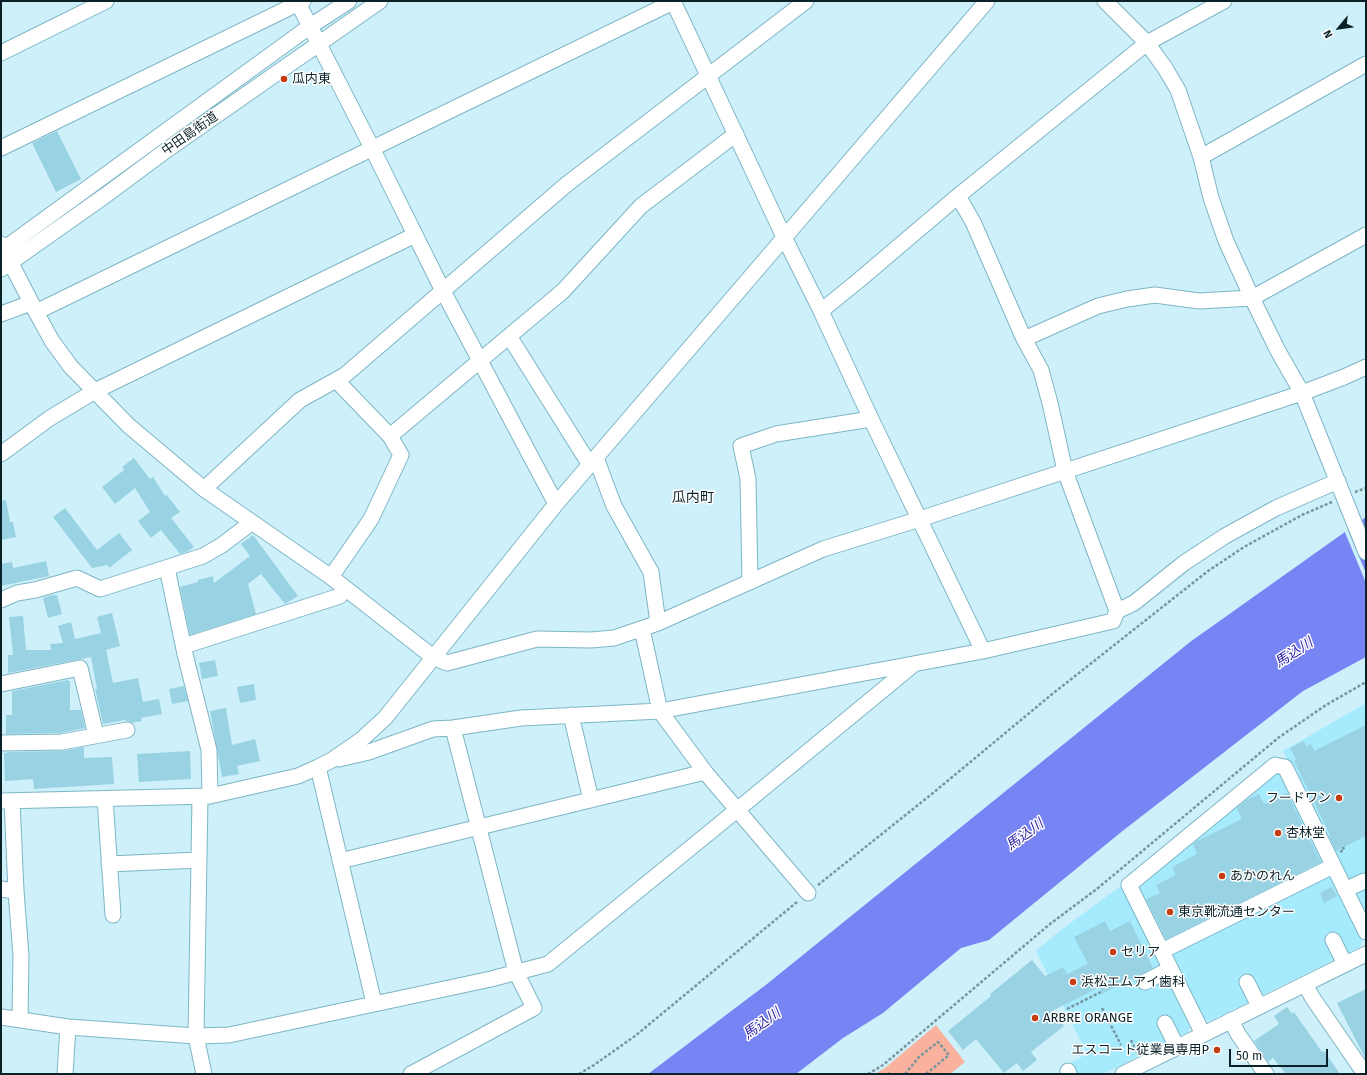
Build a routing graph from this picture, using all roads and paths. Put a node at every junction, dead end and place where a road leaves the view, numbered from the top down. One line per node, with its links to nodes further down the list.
1 (106, 1): 10 (street)
2 (349, 1): 11 (street, 中田島街道)
3 (380, 1): 12 (street, 中田島街道)
4 (673, 1): 16 (street); 19 (street)
5 (806, 1): 16 (street)
6 (987, 1): 24 (street)
7 (1105, 1): 13 (street)
8 (1224, 1): 13 (street)
9 (300, 2): 11 (street); 18 (street)
10 (84, 6): 14 (street)
11 (309, 27): 12 (street); 25 (street, 中田島街道)
12 (318, 43): 19 (street); 25 (street, 中田島街道)
13 (1147, 43): 20 (street); 21 (street)
14 (1, 52)
15 (1366, 64): 20 (street)
16 (708, 76): 17 (street); 26 (street)
17 (736, 134): 24 (street); 31 (street)
18 (1, 148)
19 (372, 148): 22 (street); 28 (street)
20 (1201, 157): 27 (street)
21 (958, 196): 29 (street); 32 (street)
22 (415, 235): 26 (street); 36 (street)
23 (1366, 235): 27 (street)
24 (784, 237): 29 (street); 41 (street)
25 (3, 255): 28 (street)
26 (443, 291): 33 (street); 35 (street)
27 (1252, 298): 32 (street); 37 (street)
28 (34, 308): 30 (street); 36 (street)
29 (821, 310): 38 (street)
30 (1, 314)
31 (509, 336): 33 (street); 41 (street)
32 (1024, 339): 42 (street)
33 (480, 361): 39 (street); 46 (street)
34 (1366, 367): 37 (street)
35 (336, 380): 39 (street); 44 (street)
36 (95, 391): 40 (street); 44 (street)
37 (1302, 393): 42 (street); 43 (street)
38 (871, 419): 47 (street); 52 (street)
39 (390, 436): 51 (street)
40 (1, 454)
41 (593, 461): 46 (street); 56 (street)
42 (1065, 471): 47 (street); 55 (street)
43 (1338, 481): 45 (street); 55 (street)
44 (204, 489): 48 (street)
45 (1344, 499): 49 (street); 87 (path)
46 (556, 504): 60 (street)
47 (920, 519): 52 (street); 59 (street)
48 (252, 523): 50 (street); 51 (street)
49 (1366, 552)
50 (167, 568): 54 (street); 58 (street)
51 (331, 577): 53 (street)
52 (750, 582): 56 (street)
53 (344, 587): 58 (street); 60 (street)
54 (1, 600)
55 (1118, 611): 59 (street)
56 (658, 623): 57 (street)
57 (642, 629): 60 (street); 64 (street)
58 (184, 646): 73 (street)
59 (983, 651): 61 (street)
60 (433, 657): 70 (street)
61 (914, 664): 64 (street); 77 (street)
62 (1366, 682): 122 (path)
63 (1, 684): 68 (street)
64 (660, 711): 65 (street); 72 (street)
65 (571, 715): 66 (street); 75 (street)
66 (453, 728): 70 (street); 78 (street)
67 (127, 730): 68 (street)
68 (96, 735): 69 (street)
69 (1, 743)
70 (332, 760): 71 (street)
71 (318, 767): 73 (street); 80 (street)
72 (705, 772): 75 (street); 77 (street)
73 (206, 796): 74 (street); 79 (street)
74 (105, 799): 76 (street); 81 (street)
75 (591, 800): 78 (street)
76 (7, 801): 86 (street)
77 (738, 810): 87 (street); 95 (street)
78 (479, 826): 80 (street); 95 (street)
79 (199, 860): 81 (street); 112 (street)
80 (340, 861): 102 (street)
81 (109, 864): 88 (street)
82 (1333, 866): 85 (street); 91 (street); 91 (street)
83 (1364, 881): 85 (street)
84 (1, 889): 86 (street)
85 (1345, 890): 89 (street)
86 (16, 891): 107 (street)
87 (808, 893): 121 (path)
88 (112, 915)
89 (1366, 932)
90 (1333, 940): 93 (street)
91 (1162, 951): 94 (street)
92 (1366, 954): 93 (street)
93 (1345, 964): 98 (street)
94 (1170, 969): 96 (street); 111 (street)
95 (516, 972): 102 (street); 120 (street)
96 (1145, 982)
97 (1248, 982): 103 (street)
98 (1306, 984): 103 (street); 126 (street)
99 (1102, 992): 100 (path)
100 (1096, 995): 101 (path); 104 (path)
101 (1098, 999)
102 (374, 1004): 112 (street)
103 (1259, 1006): 108 (street)
104 (1068, 1008)
105 (1102, 1008): 114 (path)
106 (1, 1017): 107 (street)
107 (20, 1019): 110 (street)
108 (1231, 1020): 111 (street); 125 (street)
109 (1165, 1023): 115 (street)
110 (68, 1027): 112 (street); 118 (street)
111 (1203, 1034): 115 (street)
112 (196, 1036): 119 (street)
113 (1131, 1040): 116 (path)
114 (1120, 1045)
115 (1177, 1047): 117 (street)
116 (1140, 1058)
117 (1126, 1073)
118 (65, 1074)
119 (204, 1074)
120 (411, 1074)
121 (579, 1074)
122 (868, 1074)
123 (905, 1074): 124 (path)
124 (926, 1074)
125 (1266, 1074)
126 (1365, 1074)

